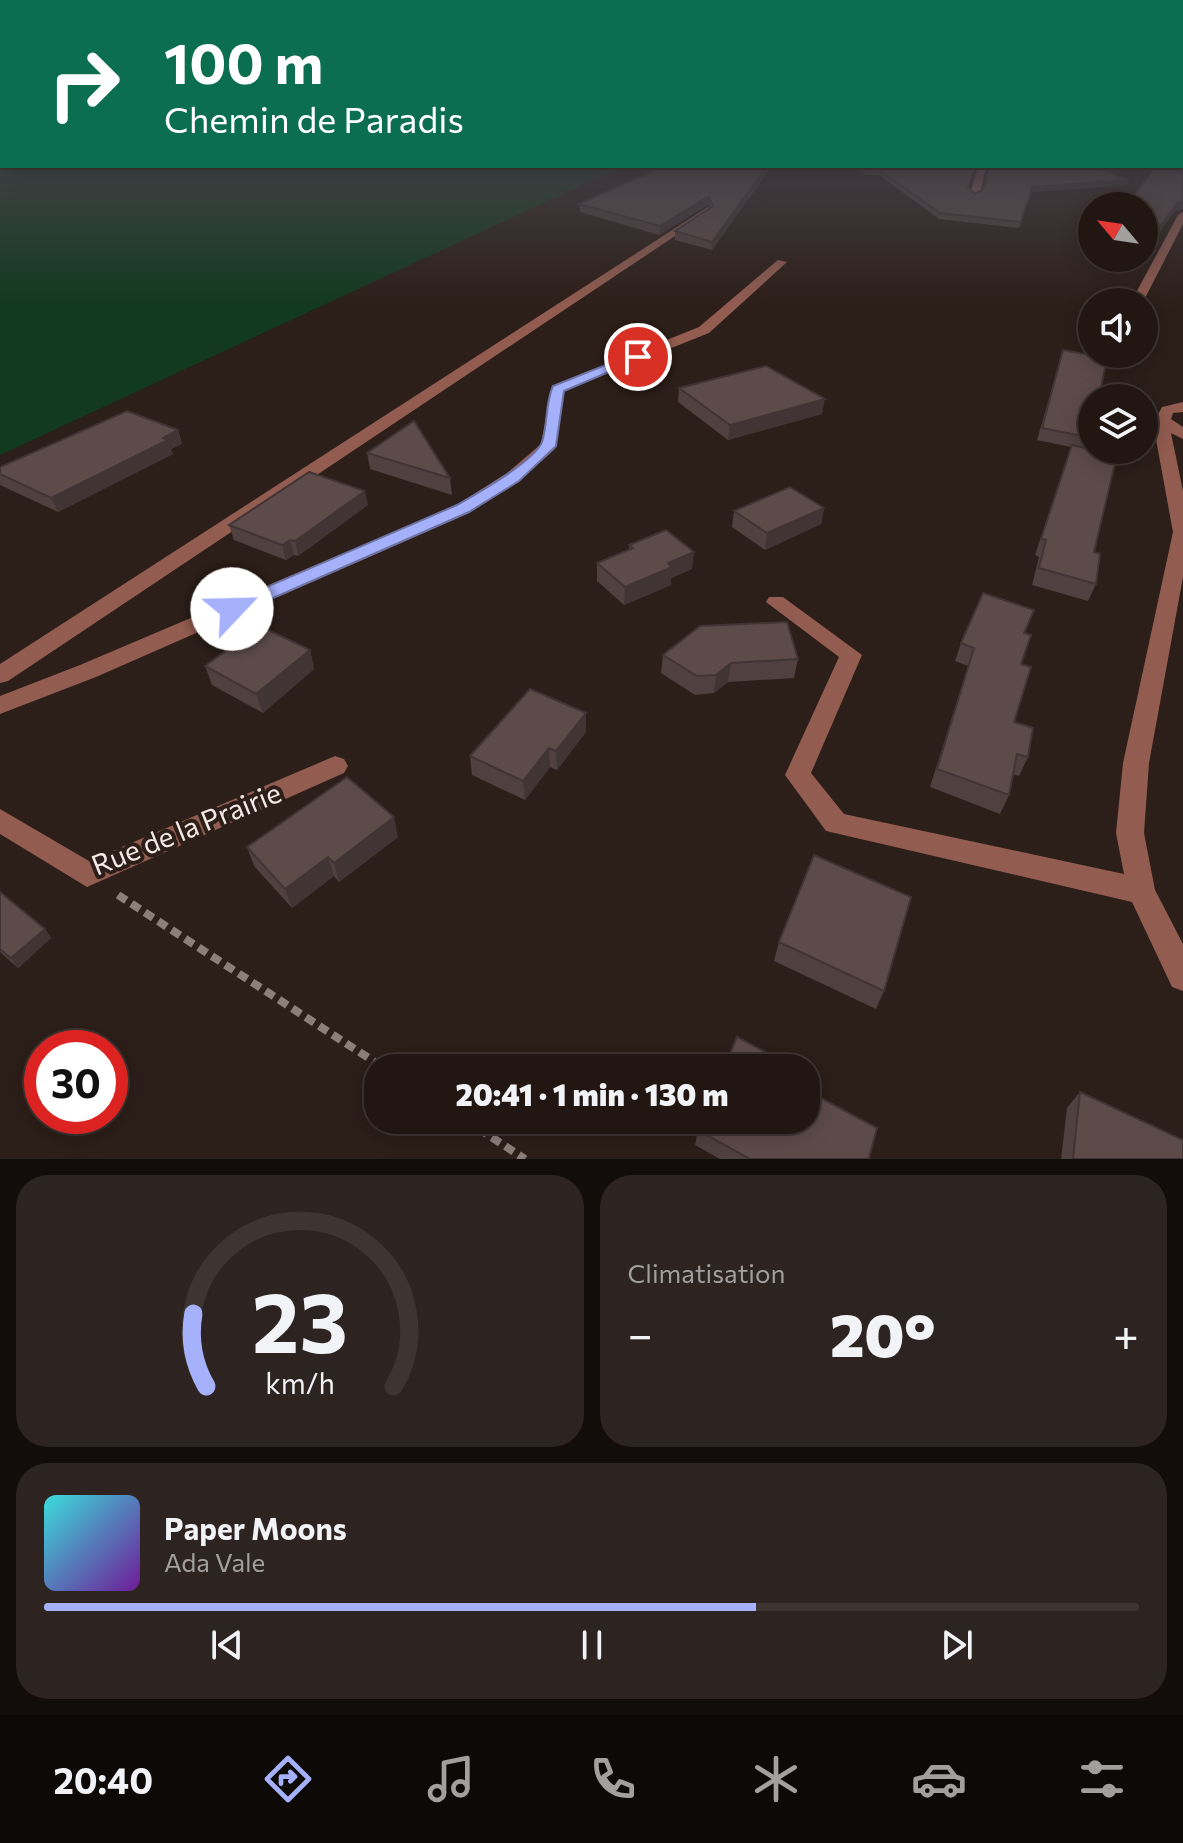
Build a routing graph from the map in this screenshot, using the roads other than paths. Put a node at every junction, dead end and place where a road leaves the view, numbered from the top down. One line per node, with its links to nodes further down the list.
1 (708, 210): 8 (street)
2 (1183, 215): 4 (street)
3 (782, 262): 9 (street)
4 (1144, 288)
5 (1173, 413): 6 (street); 12 (street)
6 (1183, 434)
7 (776, 602): 12 (street)
8 (0, 675)
9 (0, 705)
10 (335, 766): 11 (street, Rue de la Prairie)
11 (0, 820)
12 (1141, 891): 13 (street)
13 (1183, 976)

